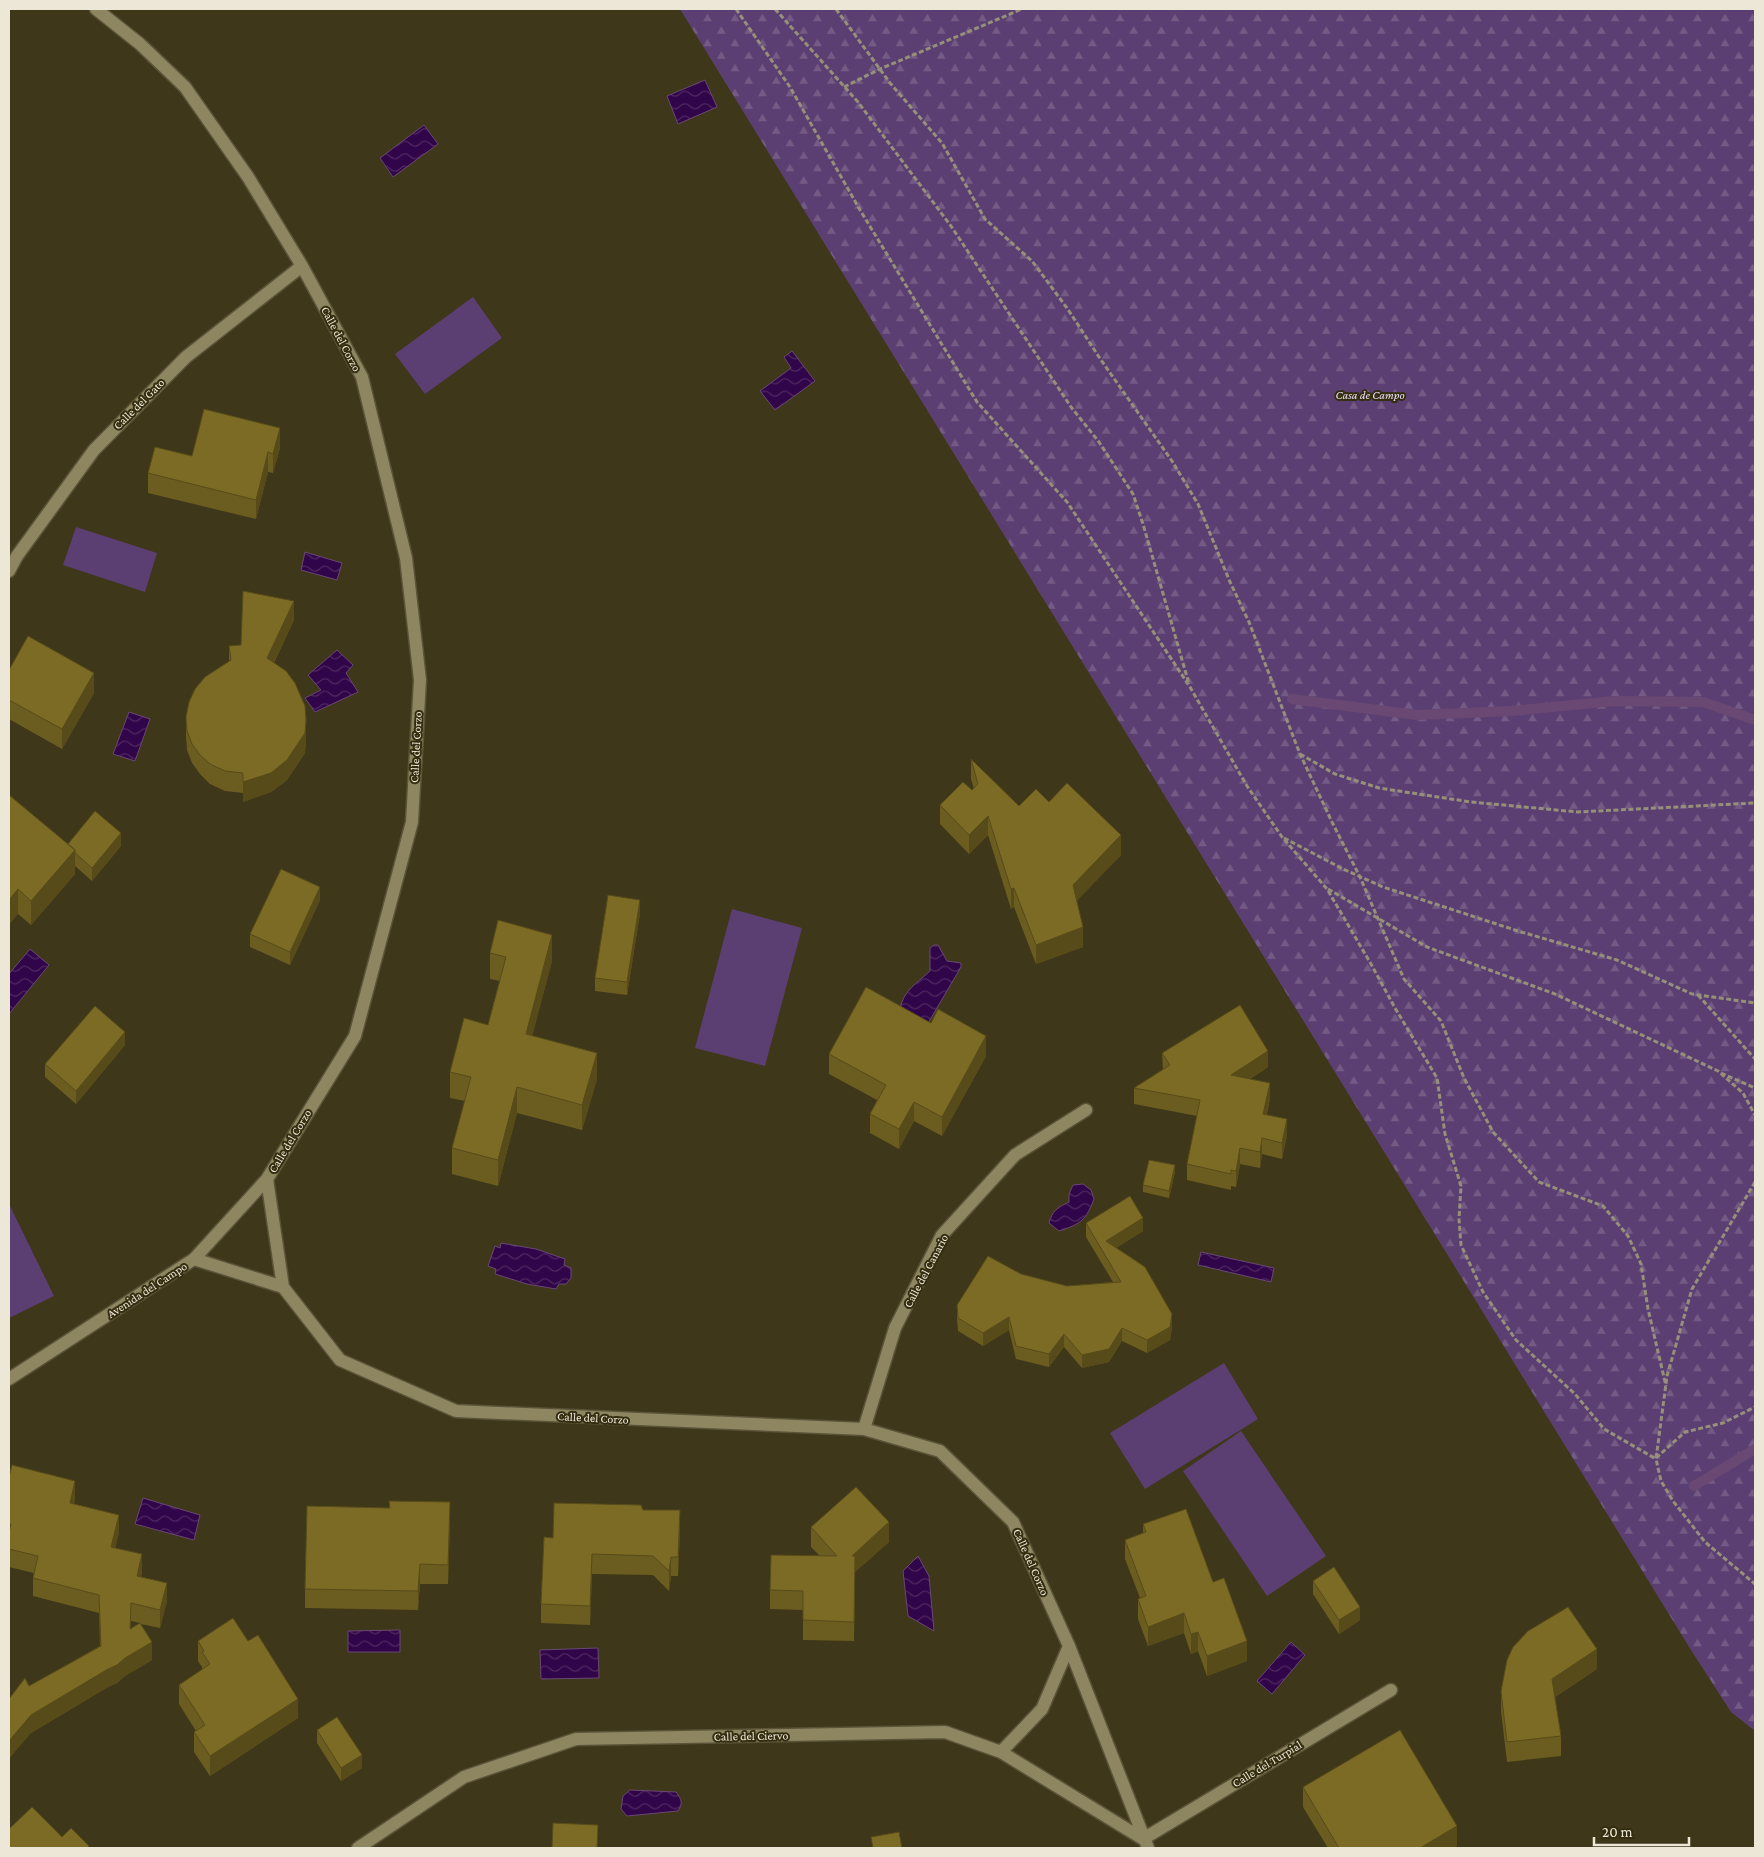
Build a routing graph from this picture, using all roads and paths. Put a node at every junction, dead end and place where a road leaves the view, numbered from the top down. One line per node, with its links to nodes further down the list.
1 (96, 9): 8 (street, Calle del Corzo)
2 (736, 9): 10 (path)
3 (775, 9): 7 (path)
4 (836, 9): 6 (path)
5 (1022, 9): 6 (path)
6 (880, 69): 7 (path); 11 (path)
7 (844, 87): 10 (path)
8 (302, 266): 9 (street, Calle del Gato); 24 (street, Calle del Corzo)
9 (9, 571)
10 (1190, 686): 13 (path)
11 (1300, 754): 12 (path); 14 (path)
12 (1755, 803)
13 (1282, 837): 14 (path); 15 (path)
14 (1360, 877): 16 (path); 17 (path)
15 (1327, 889): 16 (path); 32 (path)
16 (1376, 917): 20 (path); 29 (path)
17 (1698, 995): 18 (path); 19 (path)
18 (1755, 1003)
19 (1755, 1059)
20 (1718, 1072): 21 (path); 23 (path)
21 (1755, 1088)
22 (1086, 1110): 31 (street, Calle del Canario)
23 (1755, 1115)
24 (267, 1179): 26 (street, Avenida del Campo); 27 (street, Calle del Corzo)
25 (1755, 1182): 29 (path)
26 (194, 1259): 27 (street); 28 (street, Avenida del Campo)
27 (283, 1287): 31 (street, Calle del Corzo)
28 (9, 1379)
29 (1666, 1386): 32 (path)
30 (1755, 1408): 32 (path)
31 (864, 1430): 34 (street, Calle del Corzo)
32 (1656, 1459): 33 (path)
33 (1755, 1584)
34 (1069, 1646): 36 (street); 37 (street, Calle del Corzo)
35 (1391, 1690): 37 (street, Calle del Turpial)
36 (1001, 1752): 37 (street, Calle del Ciervo); 38 (street, Calle del Ciervo)
37 (1146, 1844)
38 (358, 1848)

